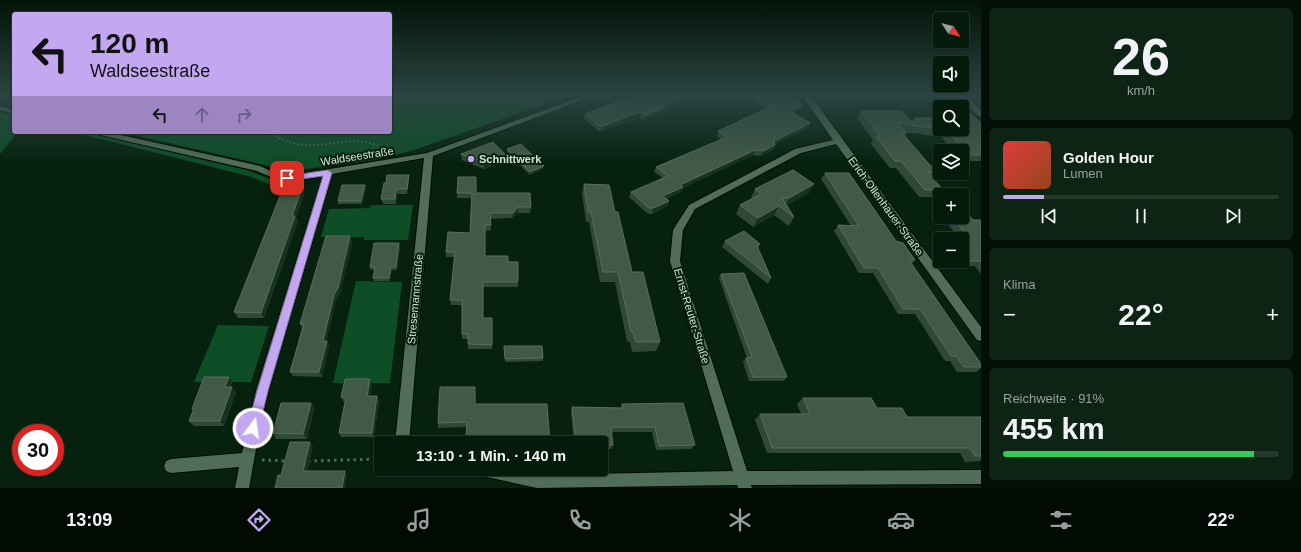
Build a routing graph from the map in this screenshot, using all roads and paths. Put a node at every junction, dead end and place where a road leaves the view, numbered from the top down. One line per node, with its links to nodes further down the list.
1 (530, 118): 6 (street, Waldseestraße)
2 (822, 118): 5 (street, Erich-Ollenhauer-Straße)
3 (105, 134): 8 (street, Waldseestraße)
4 (272, 134): 7 (path)
5 (838, 141): 9 (street, Erich-Ollenhauer-Straße); 18 (street, Ernst-Reuter-Straße)
6 (429, 155): 7 (street, Waldseestraße); 10 (street, Stresemannstraße)
7 (412, 159): 8 (street, Waldseestraße)
8 (328, 173): 11 (street)
9 (981, 336)
10 (403, 436)
11 (247, 459): 13 (path); 15 (street); 20 (street)
12 (374, 459): 14 (path)
13 (291, 461)
14 (306, 461)
15 (171, 466)
16 (506, 476): 19 (street)
17 (981, 477): 18 (street)
18 (744, 483): 19 (street)
19 (542, 485)
20 (242, 488)

